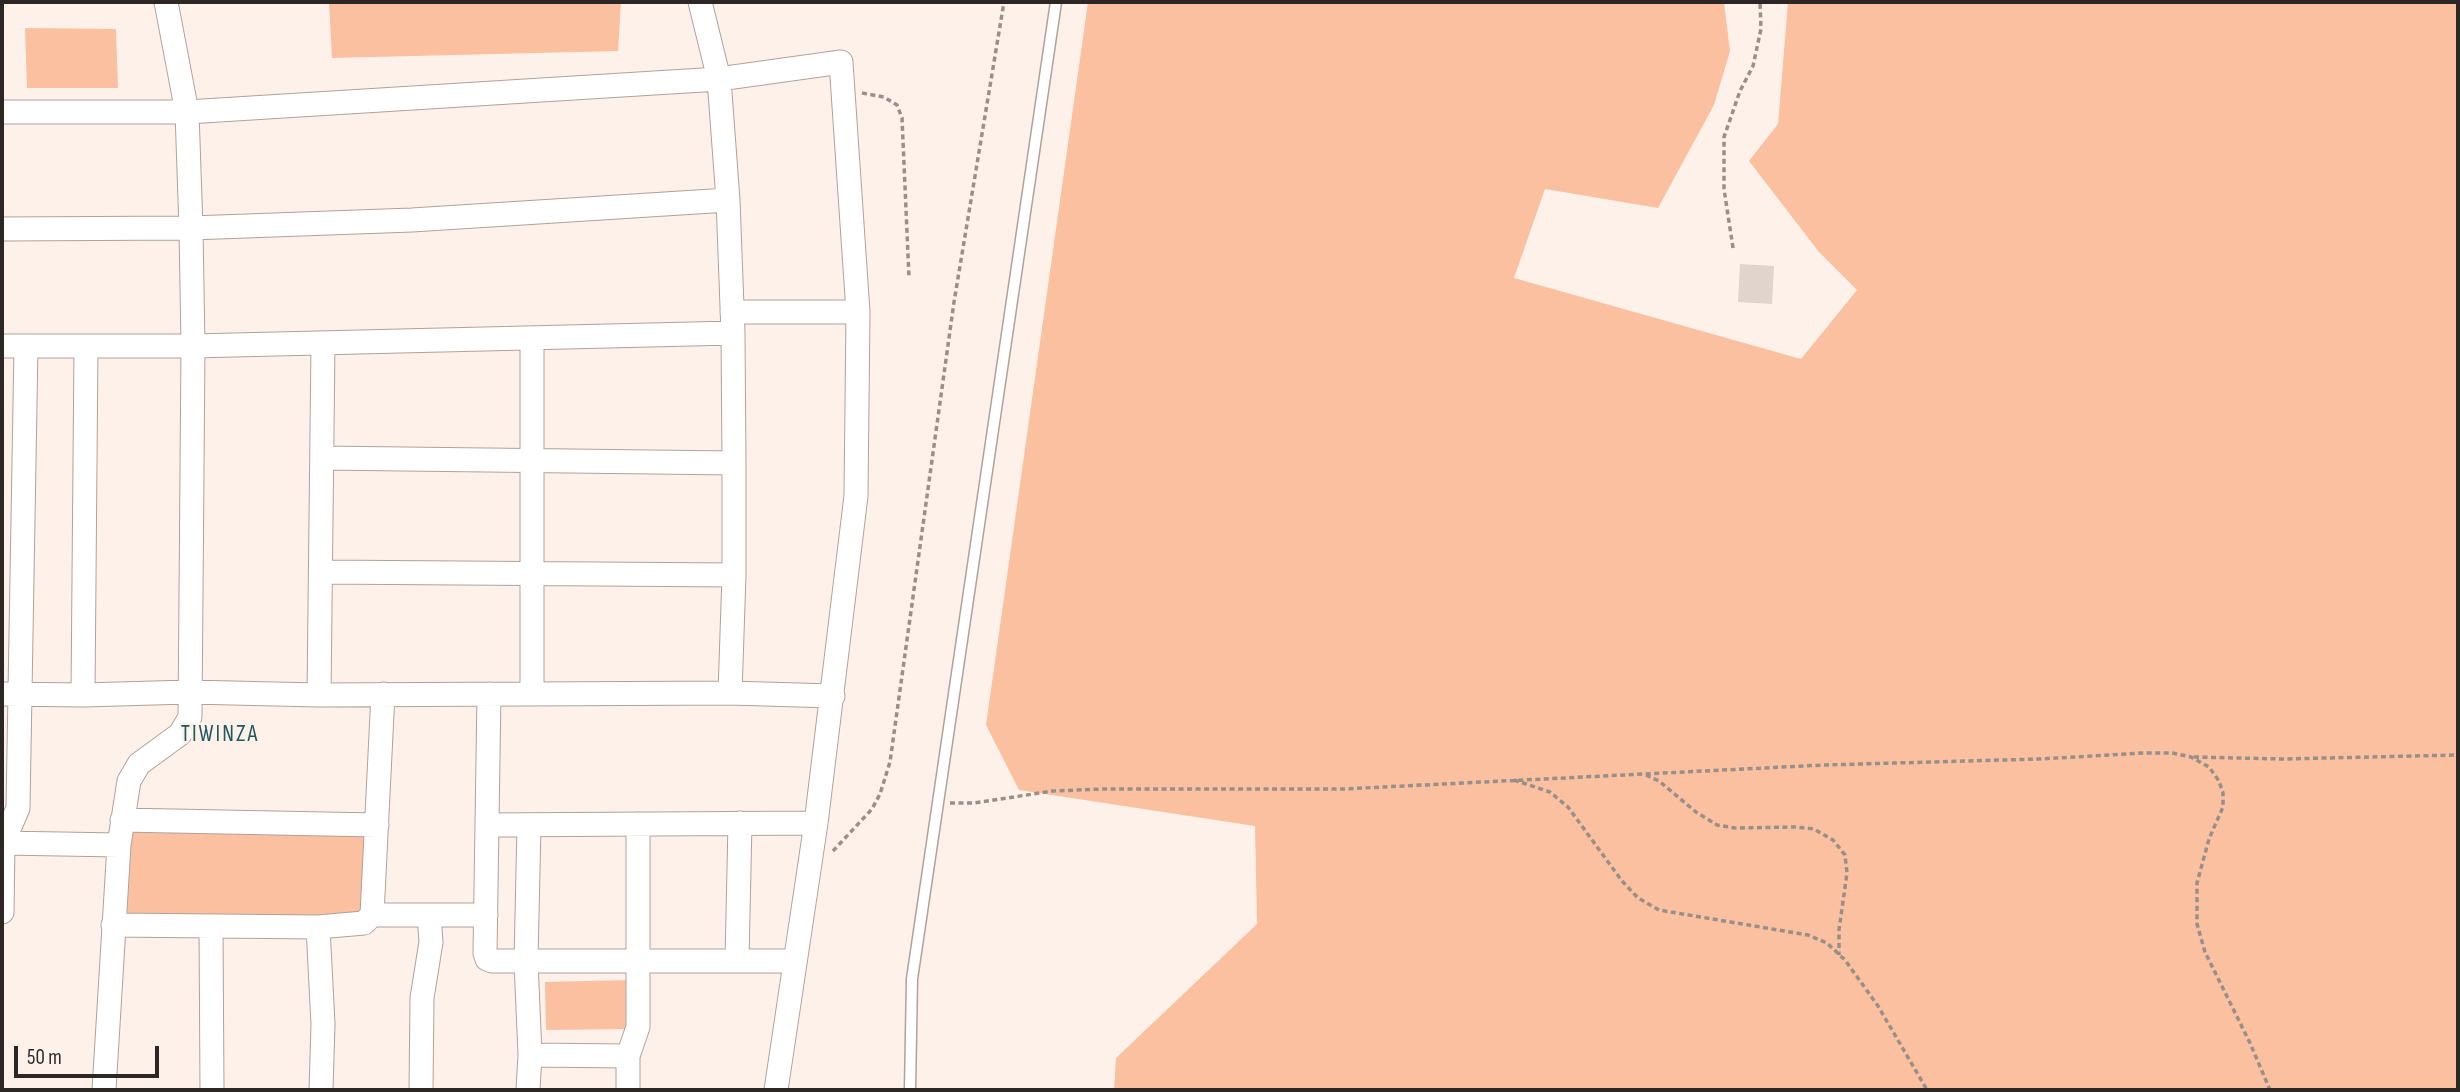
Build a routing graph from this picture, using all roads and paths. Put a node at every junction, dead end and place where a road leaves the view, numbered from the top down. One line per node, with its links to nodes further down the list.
1 (166, 2): 8 (street)
2 (699, 2): 6 (street)
3 (1004, 2): 52 (path)
4 (1056, 2): 42 (lane)
5 (1760, 2): 13 (path)
6 (719, 79): 7 (street); 8 (street); 10 (street)
7 (843, 90): 14 (path); 15 (street)
8 (187, 112): 9 (street); 11 (street)
9 (2, 113)
10 (728, 200): 11 (street); 16 (street)
11 (191, 228): 12 (street); 22 (street)
12 (2, 229)
13 (1734, 248)
14 (908, 278)
15 (858, 312): 16 (street); 37 (street)
16 (733, 323): 17 (street); 25 (street)
17 (532, 339): 18 (street); 24 (street)
18 (323, 343): 22 (street); 23 (street)
19 (2, 346): 20 (street)
20 (26, 346): 21 (street); 31 (street)
21 (86, 346): 22 (street); 35 (street)
22 (193, 346): 29 (street)
23 (322, 458): 24 (street); 26 (street)
24 (533, 459): 25 (street); 27 (street)
25 (734, 463): 28 (street)
26 (321, 572): 27 (street); 36 (street)
27 (532, 572): 28 (street); 34 (street)
28 (734, 575): 30 (street)
29 (189, 692): 35 (street); 36 (street); 43 (street)
30 (730, 693): 34 (street); 37 (street)
31 (10, 694): 35 (street); 50 (street)
32 (383, 694): 33 (street); 36 (street); 47 (street)
33 (489, 694): 34 (street); 48 (street)
34 (532, 694)
35 (83, 695)
36 (319, 695)
37 (833, 696): 45 (street)
38 (2458, 755): 39 (path)
39 (2191, 757): 40 (path); 76 (path)
40 (1644, 774): 41 (path); 60 (path)
41 (1510, 779): 42 (path); 60 (path)
42 (938, 799): 74 (lane)
43 (122, 820): 47 (street); 51 (street)
44 (740, 823): 45 (street); 46 (street); 62 (street)
45 (816, 823): 52 (street)
46 (638, 824): 49 (street); 61 (street)
47 (377, 825): 54 (street)
48 (487, 825): 49 (street); 56 (street)
49 (529, 825): 63 (street)
50 (3, 843): 51 (street); 53 (street)
51 (119, 845): 57 (street)
52 (808, 874): 64 (street)
53 (2, 912)
54 (372, 915): 55 (street); 59 (street)
55 (429, 915): 56 (street); 70 (street)
56 (486, 915): 63 (street)
57 (114, 925): 58 (street); 67 (street)
58 (211, 926): 59 (street); 68 (street)
59 (318, 927): 69 (street)
60 (1839, 955): 75 (path)
61 (637, 960): 62 (street); 63 (street); 66 (street)
62 (737, 960): 64 (street)
63 (526, 961): 65 (street)
64 (795, 961): 73 (street)
65 (530, 1055): 66 (street); 71 (street)
66 (628, 1056): 72 (street)
67 (104, 1090)
68 (212, 1090)
69 (321, 1090)
70 (421, 1090)
71 (528, 1090)
72 (628, 1090)
73 (776, 1090)
74 (910, 1090)
75 (1927, 1090)
76 (2270, 1090)

